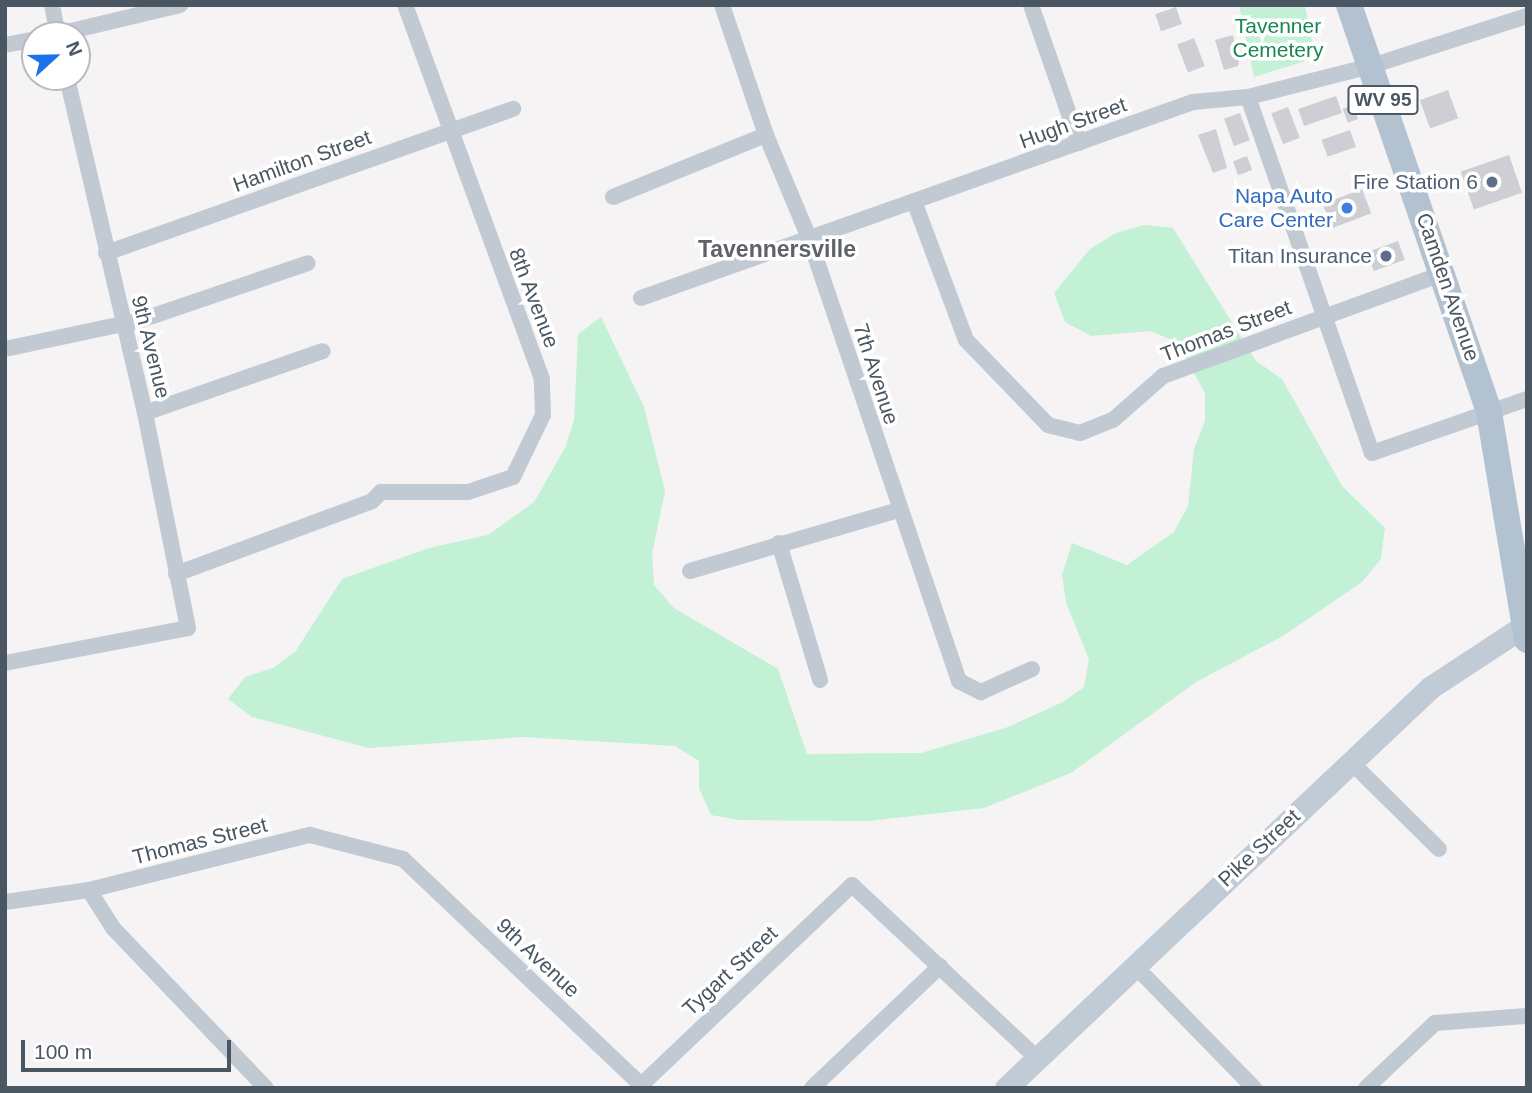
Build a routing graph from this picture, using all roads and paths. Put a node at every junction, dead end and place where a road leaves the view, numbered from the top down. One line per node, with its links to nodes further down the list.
1 (180, 5): 7 (street)
2 (405, 5): 12 (street, 8th Avenue)
3 (722, 5): 13 (street, 7th Avenue)
4 (1031, 5): 14 (street)
5 (1349, 5): 8 (main road, Camden Avenue / WV 95)
6 (1527, 16): 8 (street, Hugh Street)
7 (91, 27)
8 (1371, 66): 10 (street, Hugh Street); 20 (main road, Camden Avenue / WV 95)
9 (70, 91): 18 (street, 9th Avenue)
10 (1248, 97): 14 (street, Hugh Street); 22 (street)
11 (513, 109): 12 (street, Hamilton Street)
12 (448, 131): 18 (street, Hamilton Street); 32 (street, 8th Avenue)
13 (766, 135): 15 (street); 17 (street, 7th Avenue)
14 (1079, 143): 16 (street, Hugh Street)
15 (614, 197)
16 (914, 201): 17 (street, Hugh Street); 22 (street, Thomas Street)
17 (809, 238): 21 (street, Hugh Street); 29 (street, 7th Avenue)
18 (106, 253): 23 (street, 9th Avenue)
19 (308, 263): 23 (street)
20 (1444, 273): 22 (street, Thomas Street); 27 (main road, Camden Avenue / WV 95)
21 (641, 298)
22 (1322, 316): 27 (street)
23 (123, 324): 24 (street); 28 (street, 9th Avenue)
24 (5, 349)
25 (323, 352): 28 (street)
26 (1527, 399): 27 (street)
27 (1489, 411): 33 (main road, Camden Avenue / WV 95)
28 (145, 413): 32 (street, 9th Avenue)
29 (898, 510): 30 (street); 35 (street, 7th Avenue)
30 (779, 543): 31 (street); 36 (street)
31 (690, 571)
32 (176, 574): 34 (street, 9th Avenue)
33 (1526, 629): 37 (main road, Pike Street)
34 (5, 663)
35 (1032, 669)
36 (820, 680)
37 (1350, 761): 38 (street); 42 (main road, Pike Street)
38 (1439, 849)
39 (402, 859): 40 (street, Thomas Street); 46 (street, 9th Avenue)
40 (89, 890): 41 (street, Thomas Street); 47 (street)
41 (5, 902)
42 (1134, 965): 45 (main road, Pike Street); 50 (street)
43 (940, 966): 45 (street); 46 (street, Tygart Street); 48 (street)
44 (1527, 1016): 51 (street)
45 (1037, 1058): 49 (main road, Pike Street)
46 (641, 1087)
47 (266, 1088)
48 (812, 1088)
49 (1006, 1088)
50 (1254, 1088)
51 (1366, 1088)

